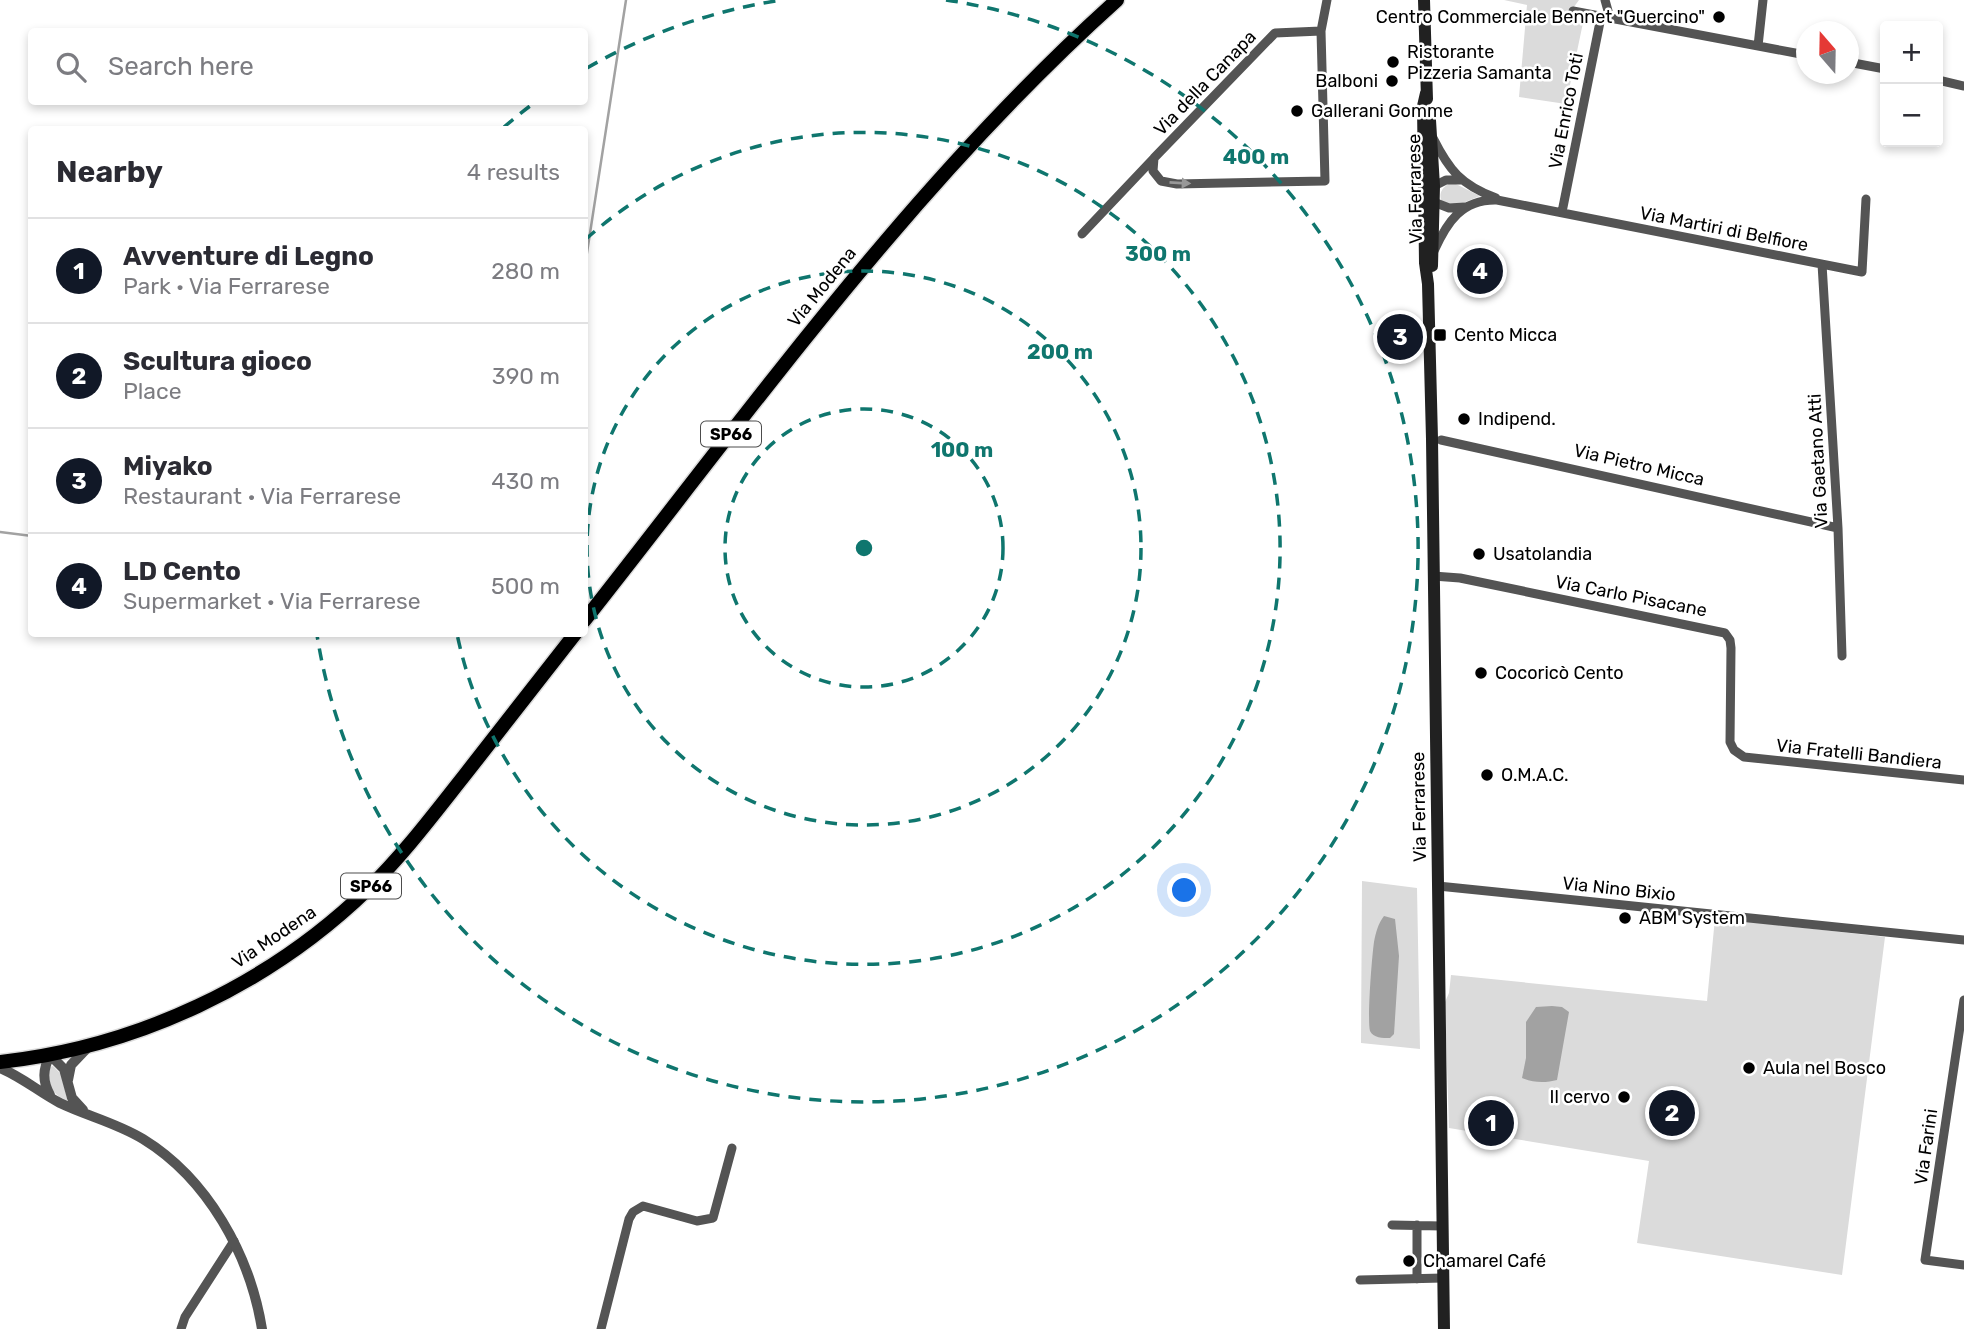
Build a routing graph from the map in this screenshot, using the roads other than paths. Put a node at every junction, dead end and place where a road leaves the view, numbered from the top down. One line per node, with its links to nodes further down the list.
1 (1117, 0): 31 (main road, Via Modena / SP66)
2 (1327, 0): 8 (street, Via della Canapa)
3 (1424, 0): 15 (main road, Via Ferrarese)
4 (1604, 0): 7 (street); 7 (street)
5 (1763, 0): 9 (street)
6 (1573, 11): 7 (street)
7 (1601, 16): 9 (street); 23 (street, Via Enrico Toti)
8 (1321, 31): 17 (street, Via della Canapa); 17 (street, Via della Canapa, one-way to 8)
9 (1758, 46): 10 (street)
10 (1796, 53)
11 (1859, 64): 12 (street)
12 (1880, 68)
13 (1943, 81): 14 (street)
14 (1964, 86)
15 (1426, 93): 16 (main road, Via Ferrarese); 19 (main road, Via Ferrarese)
16 (1433, 138): 18 (street, Via Martiri di Belfiore); 19 (main road, Via Ferrarese)
17 (1154, 158): 24 (street, Via della Canapa)
18 (1461, 180): 19 (street); 21 (street, Via Martiri di Belfiore)
19 (1431, 194): 22 (street, Via Martiri di Belfiore); 25 (main road, Via Ferrarese); 27 (main road, Via Ferrarese)
20 (1866, 199): 26 (street, Via Martiri di Belfiore)
21 (1508, 201): 22 (street, Via Martiri di Belfiore); 23 (street, Via Martiri di Belfiore)
22 (1468, 206): 25 (street)
23 (1562, 212): 26 (street, Via Martiri di Belfiore)
24 (1082, 234)
25 (1433, 253): 27 (main road, Via Ferrarese)
26 (1822, 264): 29 (street, Via Gaetano Atti)
27 (1428, 284): 28 (main road, Via Ferrarese)
28 (1436, 439): 29 (street, Via Pietro Micca); 30 (main road, Via Ferrarese)
29 (1838, 528): 33 (street, Via Gaetano Atti)
30 (1433, 576): 34 (street, Via Carlo Pisacane); 36 (main road, Via Ferrarese)
31 (588, 616)
32 (573, 637): 39 (main road, Via Modena / SP66)
33 (1842, 656)
34 (1751, 759): 35 (street, Via Fratelli Bandiera)
35 (1964, 780)
36 (1438, 886): 37 (street, Via Nino Bixio); 49 (main road, Via Ferrarese)
37 (1964, 940)
38 (1964, 1000): 51 (street, Via Farini)
39 (91, 1045): 40 (main road, Via Modena / SP66); 43 (street)
40 (50, 1055): 41 (main road, Via Modena / SP66); 43 (street); 44 (street)
41 (0, 1062)
42 (0, 1068): 44 (street)
43 (68, 1083): 45 (street)
44 (52, 1098): 45 (street)
45 (88, 1113): 50 (street)
46 (732, 1147): 57 (street)
47 (1392, 1225): 48 (street)
48 (1416, 1225): 49 (street); 53 (street)
49 (1442, 1226): 52 (main road, Via Ferrarese)
50 (234, 1241): 55 (street); 56 (street)
51 (1964, 1265)
52 (1443, 1278): 53 (street); 58 (main road, Via Ferrarese)
53 (1417, 1279): 54 (street)
54 (1360, 1280)
55 (181, 1329)
56 (262, 1329)
57 (601, 1329)
58 (1444, 1329)

